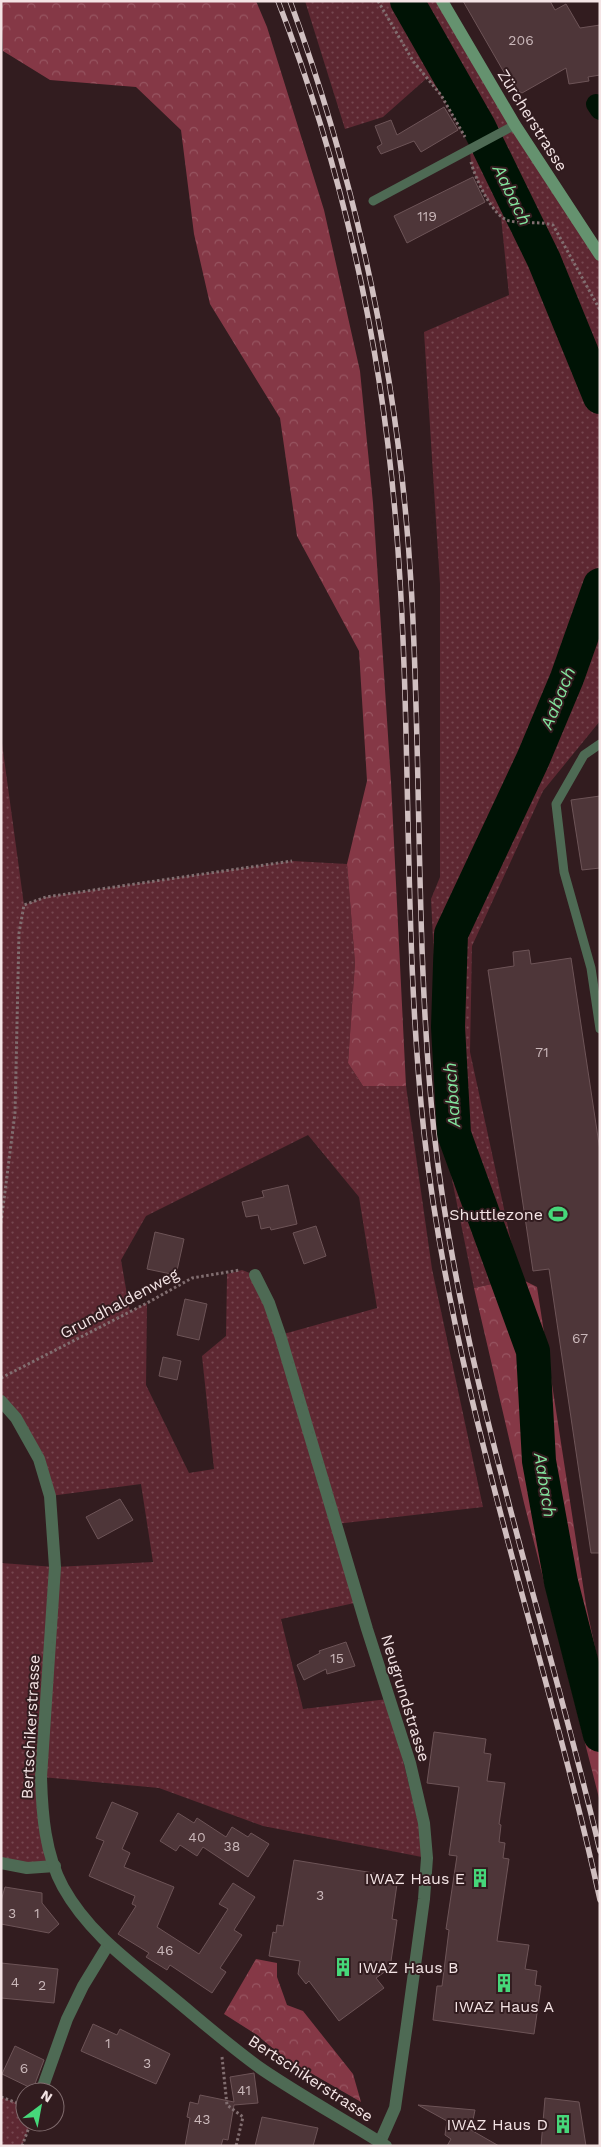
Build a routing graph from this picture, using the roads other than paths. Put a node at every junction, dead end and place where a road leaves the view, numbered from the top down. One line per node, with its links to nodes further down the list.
1 (442, 1): 2 (main road, Zürcherstrasse)
2 (516, 125): 3 (lane); 4 (main road, Zürcherstrasse)
3 (373, 201)
4 (599, 252)
5 (600, 744): 6 (lane)
6 (600, 1029)
7 (255, 1275): 13 (street, Neugrundstrasse)
8 (1, 1401): 10 (street, Bertschikerstrasse)
9 (1, 1863): 10 (street)
10 (55, 1866): 11 (street, Bertschikerstrasse)
11 (108, 1945): 12 (street); 13 (street, Bertschikerstrasse)
12 (45, 2082)
13 (381, 2145)

